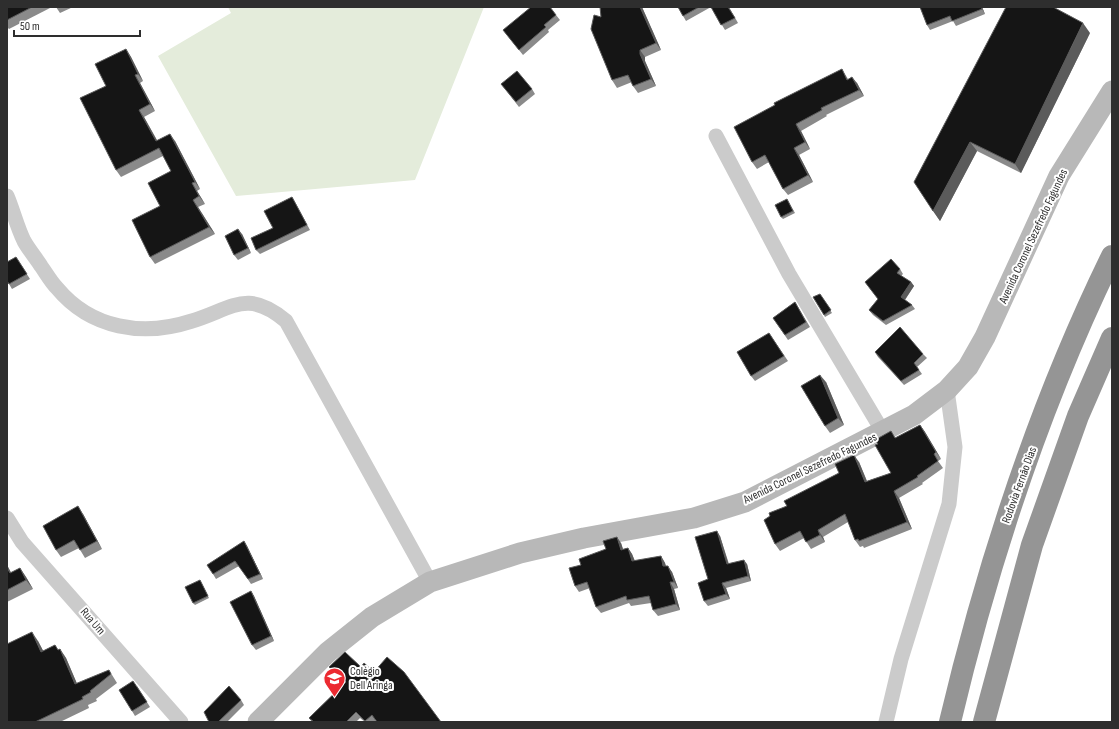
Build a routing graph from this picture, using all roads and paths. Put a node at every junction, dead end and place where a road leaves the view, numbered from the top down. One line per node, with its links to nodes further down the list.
1 (1112, 91): 6 (main road, Avenida Coronel Sezefredo Fagundes)
2 (716, 136): 7 (street)
3 (7, 196): 9 (street)
4 (1112, 256): 13 (highway, Rodovia Fernão Dias)
5 (1112, 338): 14 (highway)
6 (947, 390): 7 (main road, Avenida Coronel Sezefredo Fagundes); 12 (street)
7 (882, 432): 9 (main road, Avenida Coronel Sezefredo Fagundes)
8 (7, 518): 10 (street, Rua Um)
9 (430, 582): 11 (main road, Avenida Coronel Sezefredo Fagundes)
10 (181, 722)
11 (258, 722)
12 (886, 722)
13 (950, 722)
14 (984, 722)

